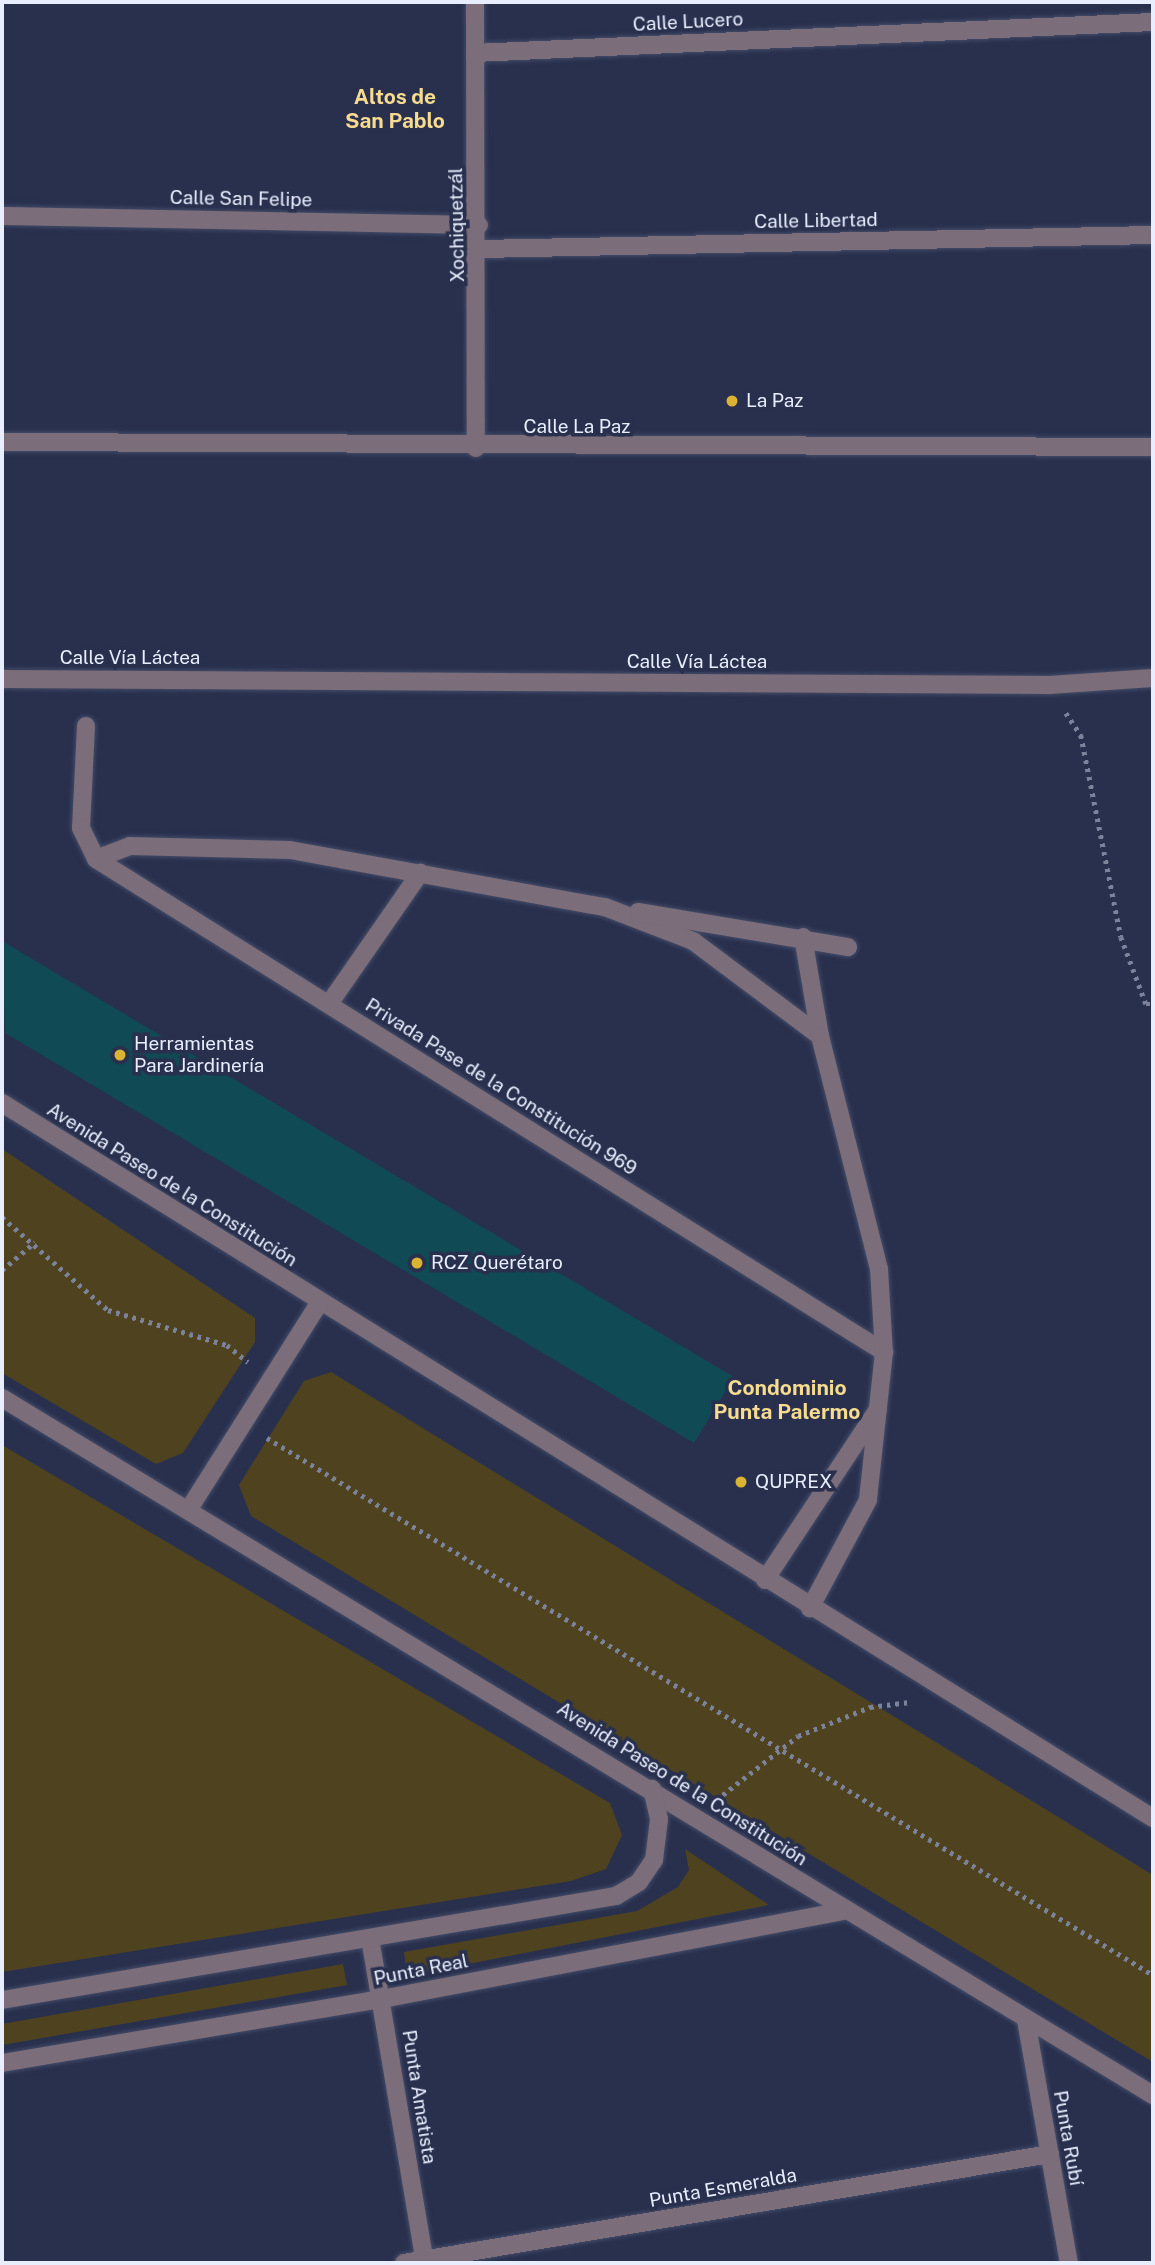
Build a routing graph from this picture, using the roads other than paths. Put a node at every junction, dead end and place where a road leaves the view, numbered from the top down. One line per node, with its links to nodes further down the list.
1 (475, 2): 3 (street, Xochiquetzál)
2 (1153, 22): 3 (street, Calle Lucero)
3 (475, 53): 5 (street, Xochiquetzál)
4 (2, 216): 5 (street, Calle San Felipe)
5 (479, 225): 7 (street, Xochiquetzál)
6 (1153, 235): 7 (street, Calle Libertad)
7 (480, 249): 10 (street, Xochiquetzál)
8 (2, 442): 10 (street, Calle La Paz)
9 (1153, 447): 10 (street, Calle La Paz)
10 (476, 448)
11 (2, 678): 12 (street, Calle Vía Láctea)
12 (1153, 678)
13 (86, 726): 14 (street)
14 (96, 859): 15 (street); 19 (street, Privada Pase de la Constitución 969)
15 (420, 873): 16 (street); 19 (street)
16 (605, 907): 17 (street); 20 (street)
17 (803, 937): 18 (street); 20 (street)
18 (849, 947)
19 (329, 1004): 23 (street, Privada Pase de la Constitución 969)
20 (820, 1036): 23 (street)
21 (2, 1103): 22 (street, Avenida Paseo de la Constitución)
22 (320, 1302): 26 (street); 27 (street, Avenida Paseo de la Constitución)
23 (884, 1352): 25 (street)
24 (2, 1398): 26 (street, Avenida Paseo de la Constitución)
25 (882, 1403): 27 (street); 28 (street)
26 (189, 1508): 29 (street, Avenida Paseo de la Constitución)
27 (765, 1580): 28 (street, Avenida Paseo de la Constitución)
28 (810, 1608): 30 (street, Avenida Paseo de la Constitución)
29 (652, 1789): 31 (street, Avenida Paseo de la Constitución); 32 (street, Punta Real)
30 (1153, 1818)
31 (847, 1910): 34 (street, Punta Real); 35 (street, Avenida Paseo de la Constitución)
32 (370, 1938): 33 (street, Punta Real); 34 (street, Punta Amatista)
33 (2, 2000)
34 (382, 2000): 36 (street, Punta Real); 39 (street, Punta Amatista)
35 (1026, 2020): 37 (street, Avenida Paseo de la Constitución); 38 (street, Punta Rubí)
36 (2, 2063)
37 (1153, 2095)
38 (1050, 2154): 39 (street, Punta Esmeralda); 41 (street, Punta Rubí)
39 (424, 2262): 40 (street, Punta Esmeralda)
40 (404, 2263)
41 (1069, 2263)

